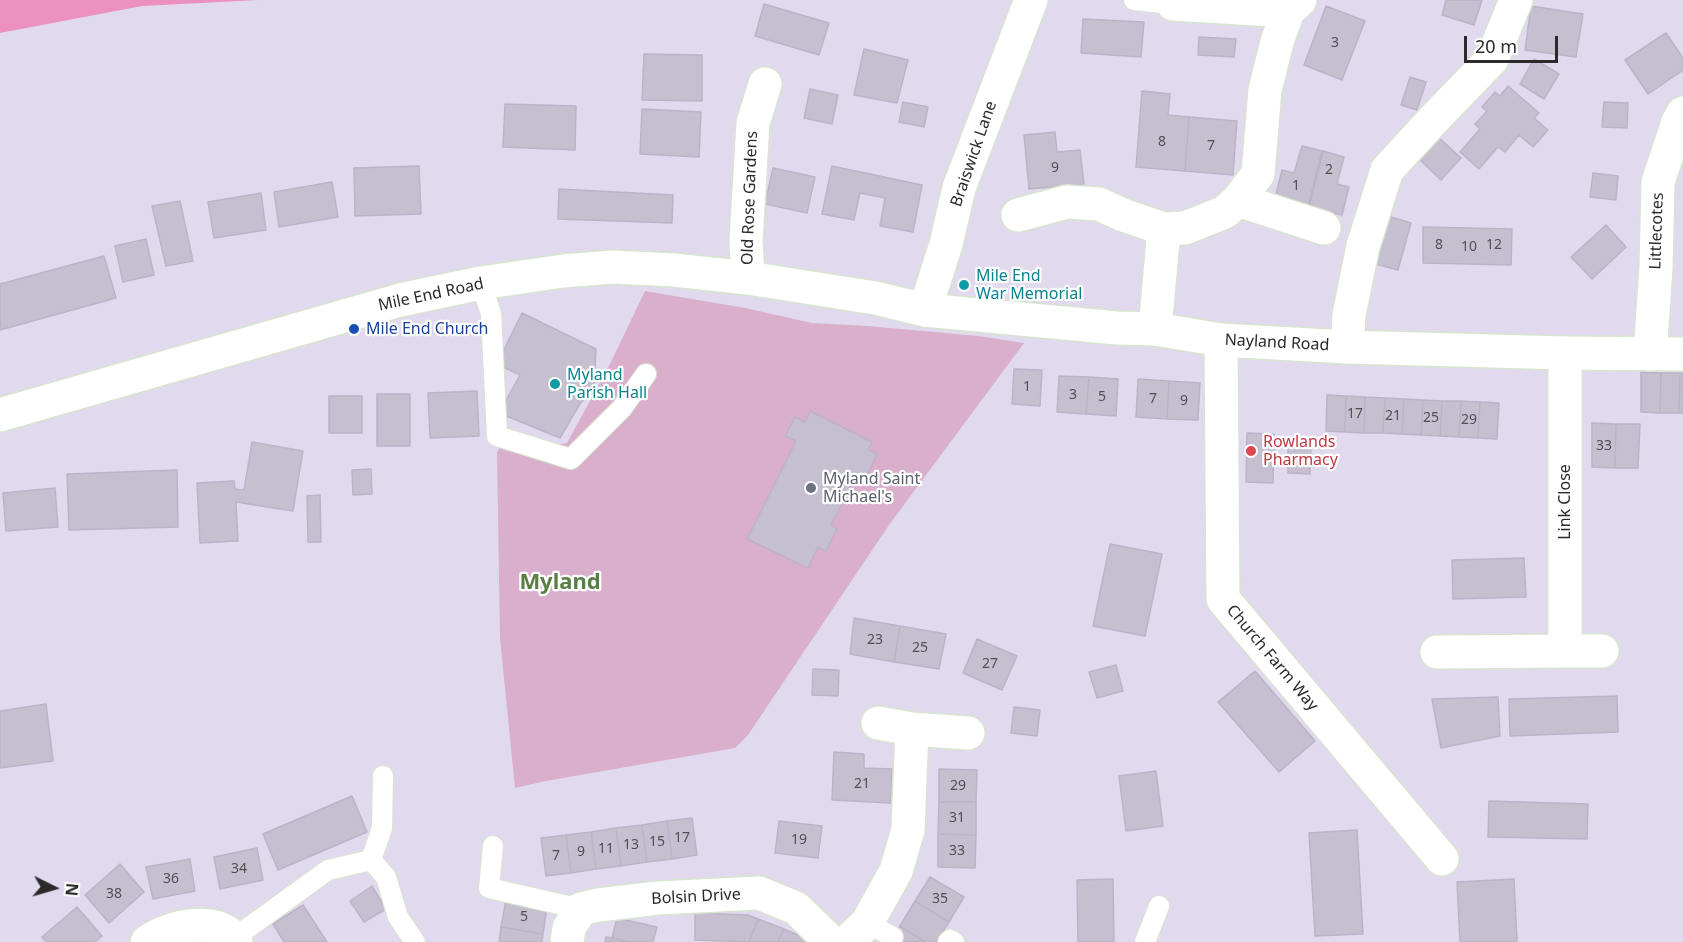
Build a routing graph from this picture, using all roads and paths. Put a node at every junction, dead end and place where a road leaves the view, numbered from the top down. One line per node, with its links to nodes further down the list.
1 (1031, 0): 15 (street, Braiswick Lane)
2 (1134, 0): 4 (lane)
3 (1516, 0): 18 (street)
4 (1173, 4): 5 (street)
5 (1294, 5): 8 (street)
6 (765, 84): 12 (street, Old Rose Gardens)
7 (1683, 113): 20 (street, Littlecotes)
8 (1238, 200): 10 (street); 11 (street)
9 (1018, 215): 11 (street)
10 (1324, 228)
11 (1164, 229): 16 (street)
12 (748, 278): 13 (street, Mile End Road); 14 (street, Mile End Road)
13 (481, 283): 22 (lane); 23 (street, Mile End Road)
14 (875, 298): 15 (street, Nayland Road)
15 (925, 310): 16 (street, Nayland Road)
16 (1155, 329): 17 (street, Nayland Road)
17 (1221, 340): 18 (street, Nayland Road); 32 (street, Church Farm Way)
18 (1347, 347): 19 (street, Nayland Road)
19 (1564, 353): 20 (street, Nayland Road); 24 (street, Link Close)
20 (1650, 354): 21 (street, Nayland Road)
21 (1683, 354)
22 (646, 374)
23 (0, 416)
24 (1565, 651): 25 (street); 26 (street)
25 (1602, 651)
26 (1437, 652)
27 (878, 723): 28 (street)
28 (912, 729): 29 (street); 36 (street)
29 (968, 733)
30 (383, 776): 33 (lane)
31 (493, 846): 35 (lane)
32 (1442, 859)
33 (371, 860): 37 (lane); 39 (lane)
34 (1159, 906): 44 (lane)
35 (580, 909): 40 (street); 41 (street, Bolsin Drive)
36 (869, 934)
37 (235, 940): 38 (street)
38 (147, 942)
39 (415, 942)
40 (567, 942)
41 (831, 942)
42 (948, 942): 43 (lane)
43 (954, 942)
44 (1146, 942)

